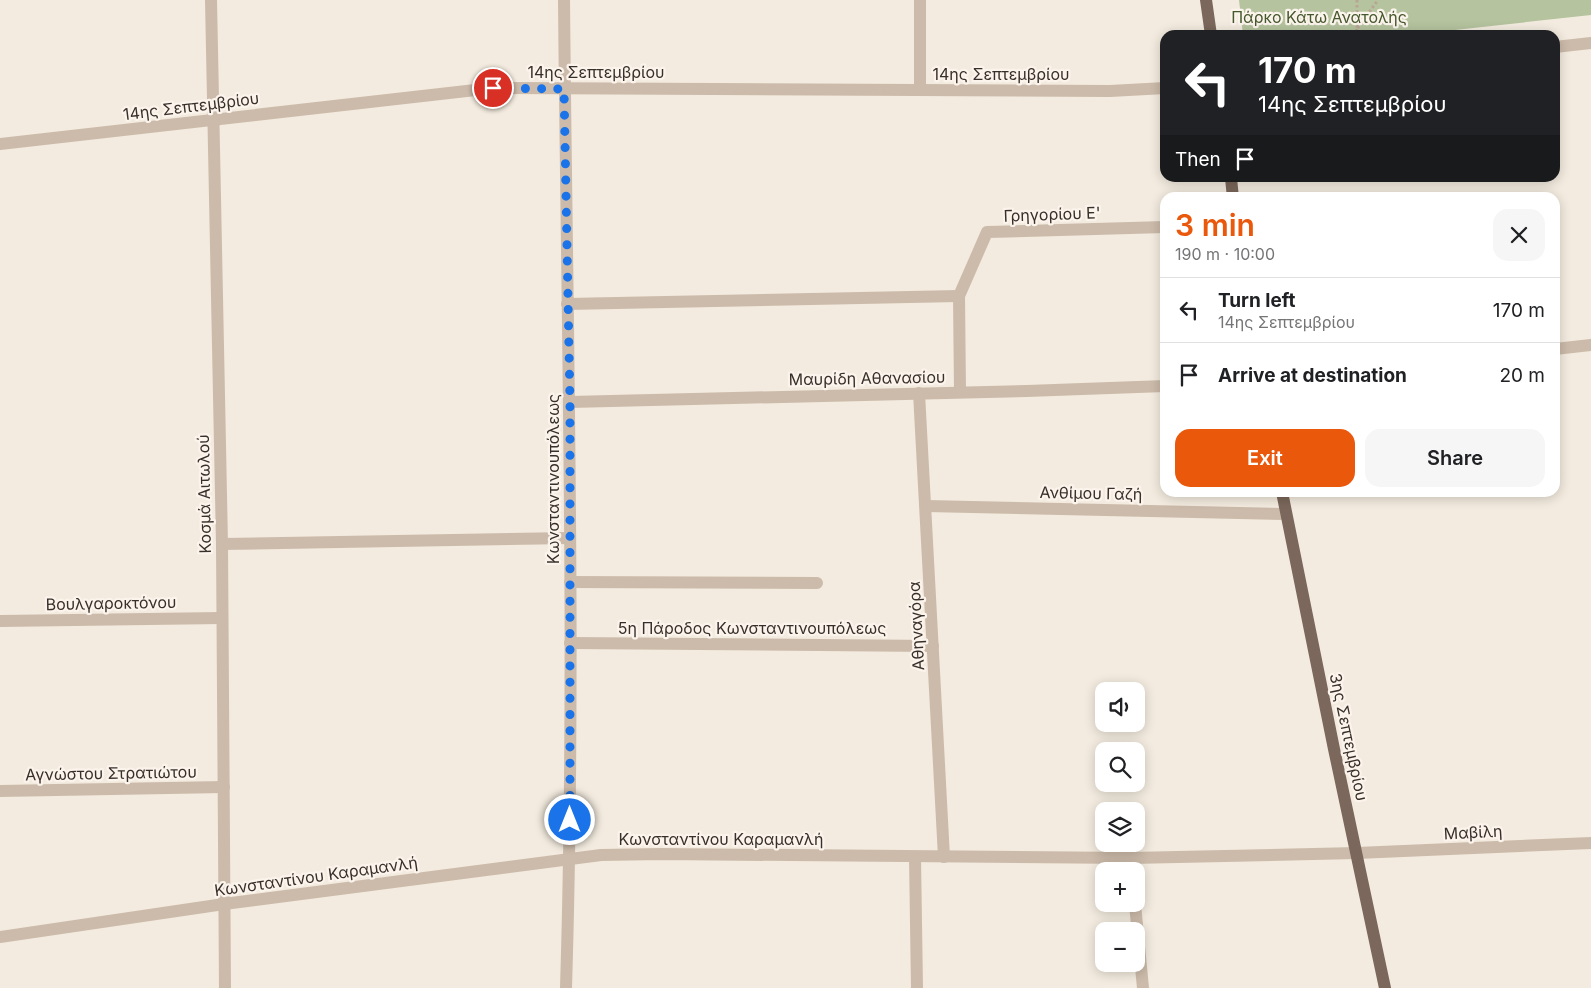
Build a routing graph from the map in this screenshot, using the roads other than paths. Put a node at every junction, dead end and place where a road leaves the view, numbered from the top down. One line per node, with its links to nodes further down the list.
1 (211, 0): 11 (street, Κοσμά Αιτωλού)
2 (564, 0): 9 (street, Κωνσταντινουπόλεως)
3 (920, 0): 10 (street)
4 (1206, 0): 5 (main road)
5 (1210, 30)
6 (1591, 43): 7 (street)
7 (1560, 46)
8 (1160, 88): 10 (street, 14ης Σεπτεμβρίου)
9 (564, 89): 10 (street, 14ης Σεπτεμβρίου); 11 (street, 14ης Σεπτεμβρίου); 15 (street, Κωνσταντινουπόλεως)
10 (920, 90)
11 (213, 120): 12 (street, 14ης Σεπτεμβρίου); 26 (street, Κοσμά Αιτωλού)
12 (0, 144)
13 (1160, 227): 14 (street, Γρηγορίου Ε')
14 (959, 296): 15 (street); 19 (street, Γρηγορίου Ε')
15 (567, 304): 21 (street, Κωνσταντινουπόλεως)
16 (1591, 345): 17 (street)
17 (1560, 348)
18 (1160, 386): 19 (street, Μαυρίδη Αθανασίου)
19 (960, 392): 20 (street, Μαυρίδη Αθανασίου)
20 (919, 393): 21 (street, Μαυρίδη Αθανασίου); 23 (street, Αθηναγόρα)
21 (570, 402): 25 (street, Κωνσταντινουπόλεως)
22 (1283, 497): 24 (main road, 3ης Σεπτεμβρίου)
23 (926, 506): 24 (street, Ανθίμου Γαζή); 32 (street, Αθηναγόρα)
24 (1286, 514): 36 (main road, 3ης Σεπτεμβρίου)
25 (570, 538): 26 (street); 27 (street, Κωνσταντινουπόλεως)
26 (222, 544): 29 (street, Κοσμά Αιτωλού)
27 (570, 582): 28 (street); 31 (street, Κωνσταντινουπόλεως)
28 (817, 583)
29 (222, 618): 30 (street, Βουλγαροκτόνου); 33 (street, Κοσμά Αιτωλού)
30 (0, 621)
31 (570, 643): 32 (street, 5η Πάροδος Κωνσταντινουπόλεως); 40 (street, Κωνσταντινουπόλεως)
32 (933, 646): 38 (street, Αθηναγόρα)
33 (224, 787): 34 (street, Αγνώστου Στρατιώτου); 42 (street, Κοσμά Αιτωλού)
34 (0, 791)
35 (1591, 843): 36 (street, Μαβίλη)
36 (1357, 853): 39 (street, Κωνσταντίνου Καραμανλή); 49 (main road, 3ης Σεπτεμβρίου)
37 (915, 856): 38 (street, Κωνσταντίνου Καραμανλή); 40 (street, Κωνσταντίνου Καραμανλή); 47 (street)
38 (944, 857): 39 (street, Κωνσταντίνου Καραμανλή)
39 (1131, 858): 41 (street)
40 (570, 859): 42 (street, Κωνσταντίνου Καραμανλή); 46 (street, Κωνσταντινουπόλεως)
41 (1131, 862)
42 (224, 904): 44 (street, Κωνσταντίνου Καραμανλή); 45 (street, Κοσμά Αιτωλού)
43 (1136, 912): 48 (street)
44 (0, 937)
45 (225, 988)
46 (566, 988)
47 (917, 988)
48 (1143, 988)
49 (1386, 988)

